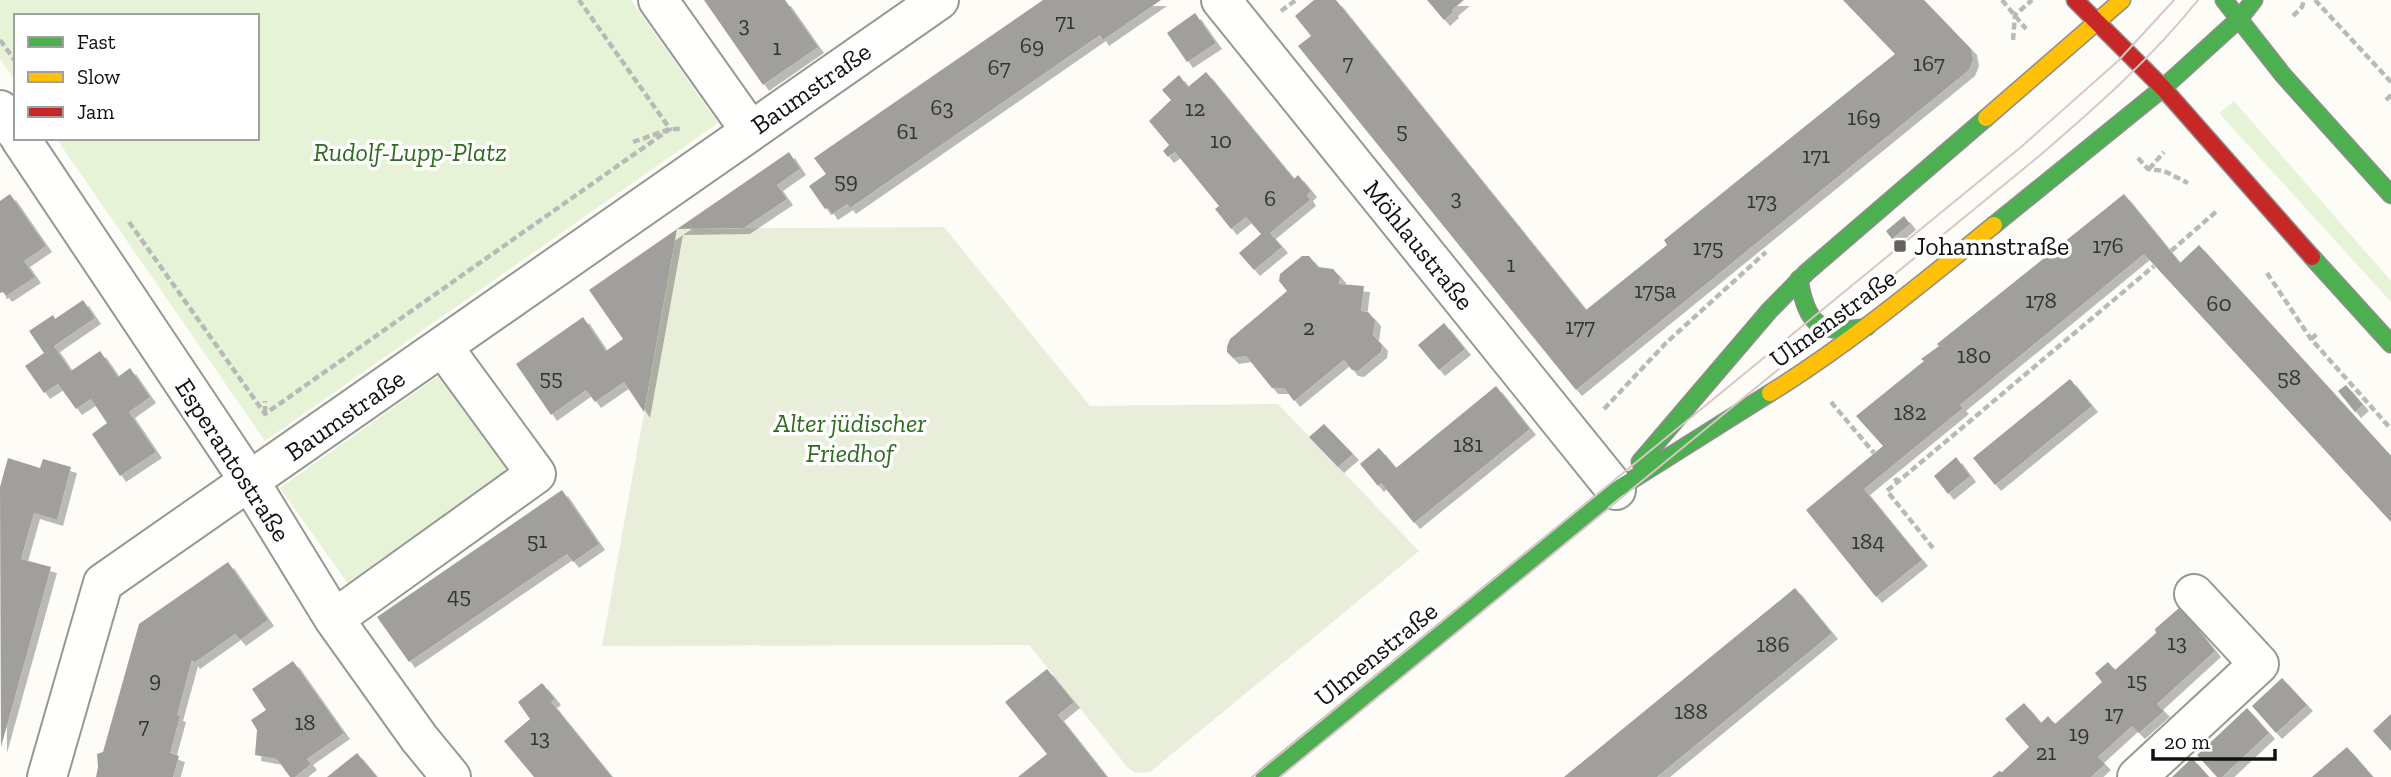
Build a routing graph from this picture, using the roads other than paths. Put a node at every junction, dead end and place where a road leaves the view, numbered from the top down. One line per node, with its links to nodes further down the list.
1 (659, 0): 13 (street)
2 (939, 0): 13 (street, Baumstraße)
3 (1221, 0): 21 (street, Möhlaustraße)
4 (2076, 0): 9 (main road)
5 (2122, 0): 9 (main road, Ulmenstraße)
6 (2224, 0): 8 (main road)
7 (2254, 0): 8 (main road, Ulmenstraße)
8 (2240, 18): 10 (main road, Ulmenstraße); 15 (main road)
9 (2098, 20): 10 (main road); 16 (main road, Ulmenstraße)
10 (2163, 88): 17 (main road, Ulmenstraße); 18 (main road)
11 (0, 110): 12 (street)
12 (14, 129)
13 (750, 130): 19 (street, Baumstraße)
14 (19, 140): 20 (street, Esperantostraße)
15 (2391, 195)
16 (1799, 279): 17 (main road); 21 (main road, Ulmenstraße)
17 (1867, 327): 21 (main road, Ulmenstraße)
18 (2391, 344)
19 (443, 347): 20 (street, Baumstraße); 23 (street)
20 (250, 482): 23 (street, Esperantostraße); 24 (street, Baumstraße)
21 (1616, 490): 26 (main road, Ulmenstraße)
22 (2194, 594): 27 (street)
23 (334, 619): 25 (street, Esperantostraße)
24 (47, 777)
25 (451, 777)
26 (1265, 777)
27 (2137, 777)

